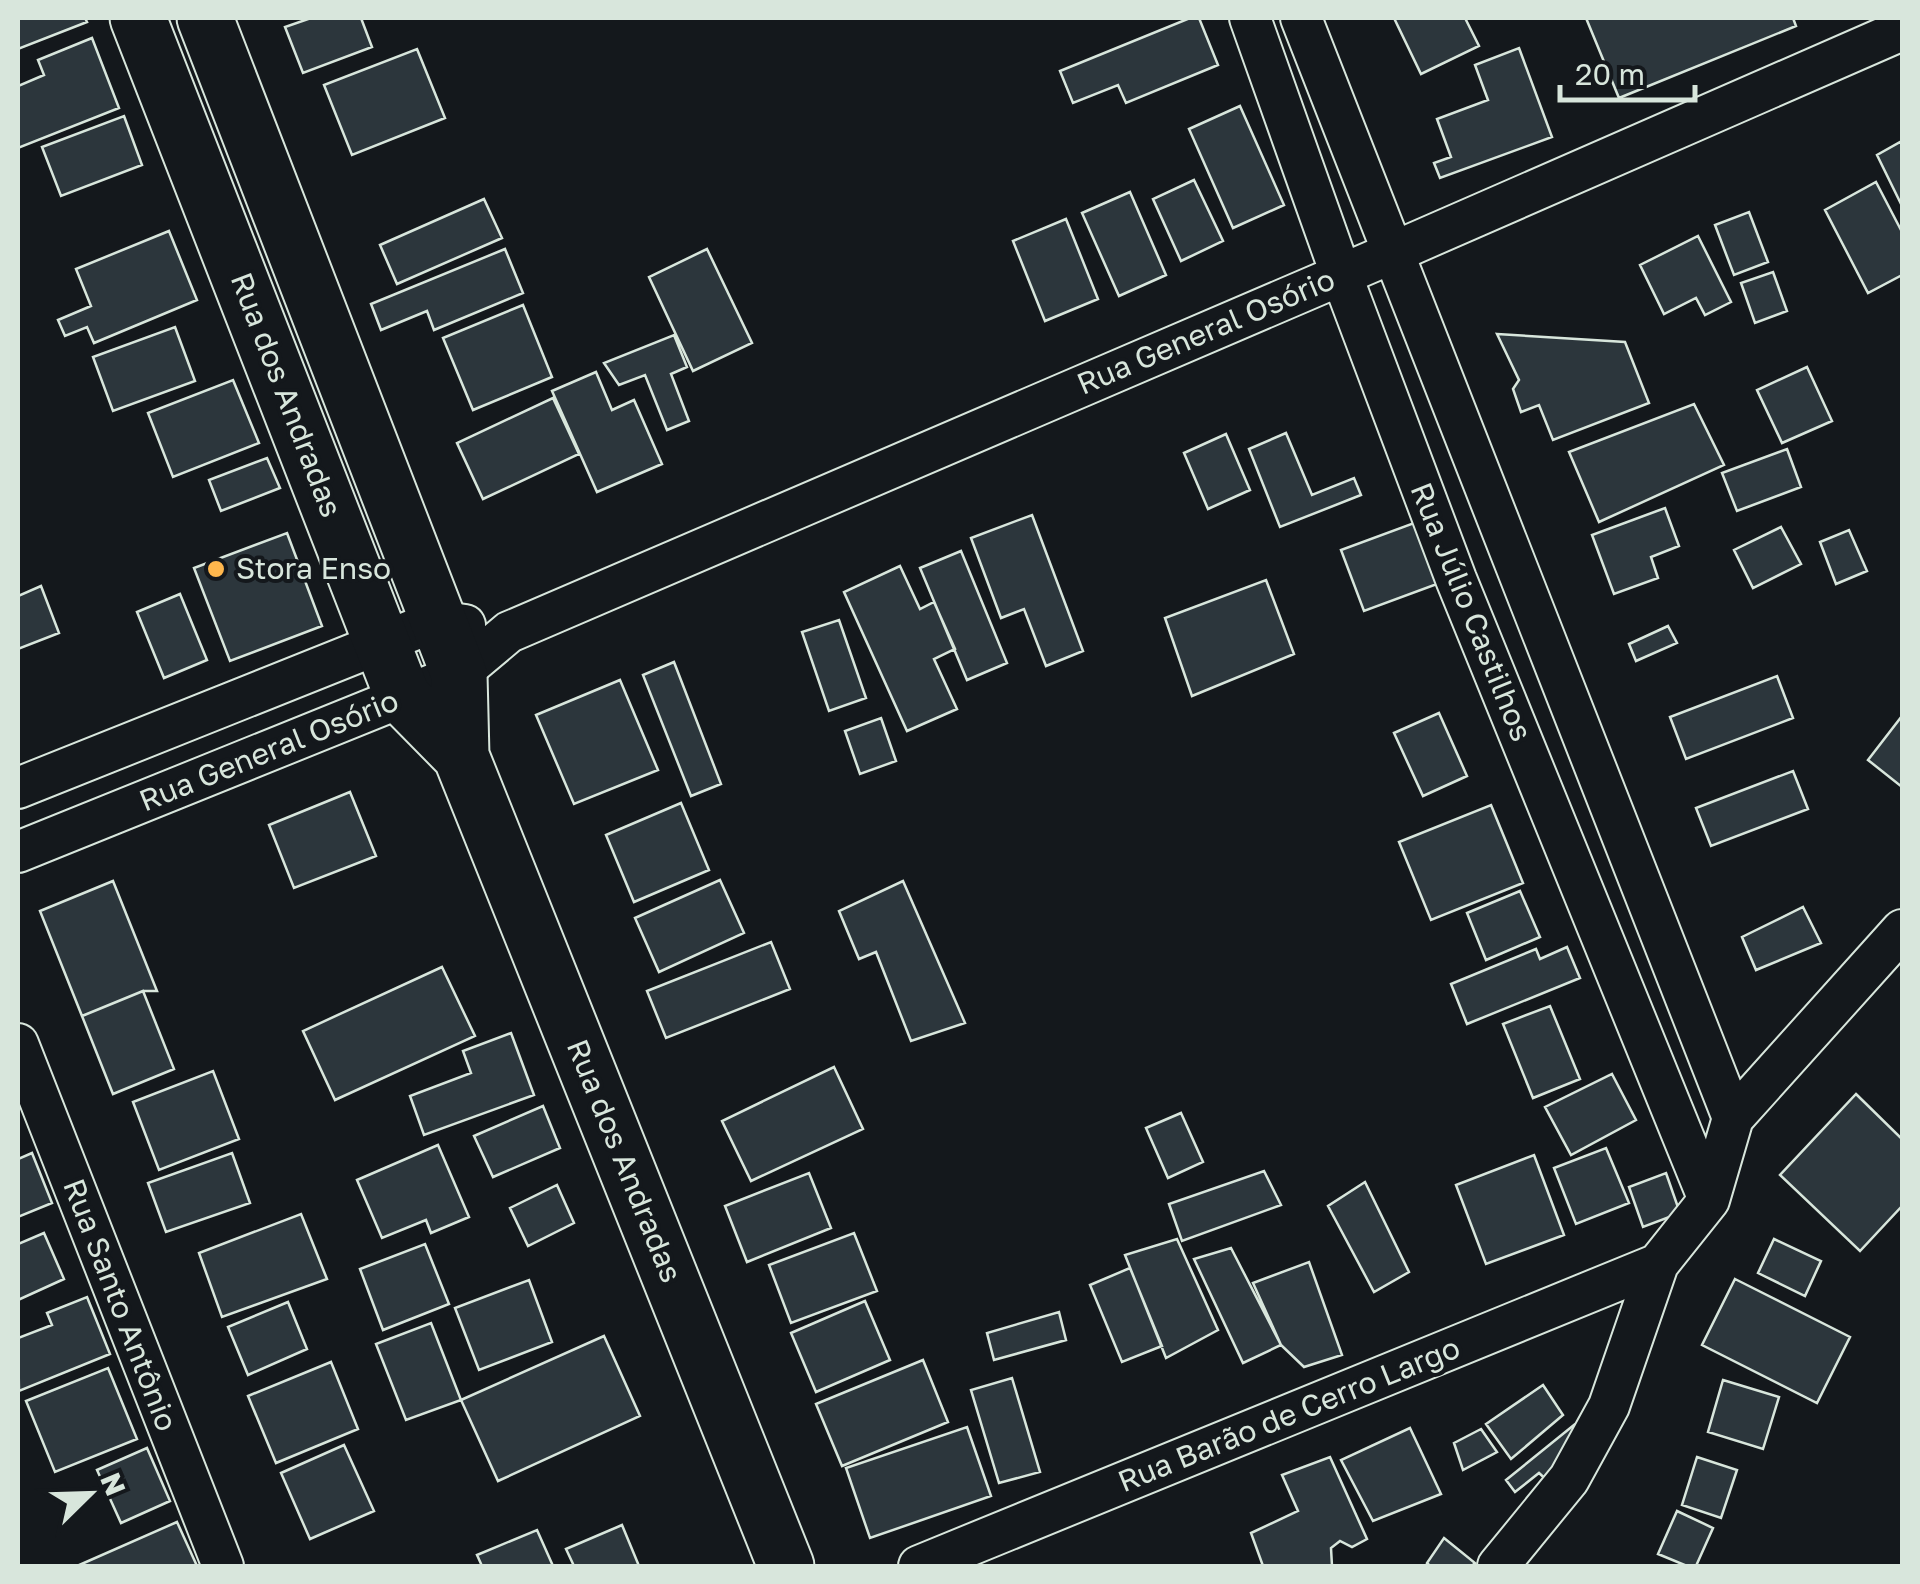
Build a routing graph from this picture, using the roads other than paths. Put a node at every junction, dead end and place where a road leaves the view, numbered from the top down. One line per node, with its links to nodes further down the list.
1 (138, 18): 10 (street, Rua dos Andradas)
2 (205, 18): 9 (street, Rua dos Andradas)
3 (1250, 18): 8 (street, Rua Júlio Castilhos)
4 (1301, 18): 7 (street, Rua Júlio Castilhos)
5 (1902, 30): 6 (street, Rua General Osório)
6 (1848, 33): 7 (street, Rua General Osório)
7 (1392, 253): 8 (street, Rua General Osório); 11 (street, Rua Júlio Castilhos)
8 (1341, 274): 12 (street, Rua Júlio Castilhos); 14 (street, Rua General Osório)
9 (324, 328): 10 (street); 13 (street, Rua dos Andradas)
10 (270, 352): 15 (street, Rua dos Andradas)
11 (1512, 556): 12 (street); 23 (street, Rua Júlio Castilhos)
12 (1456, 579): 24 (street, Rua Júlio Castilhos)
13 (436, 621): 14 (street, Rua General Osório); 15 (street, Rua General Osório); 16 (street, Rua dos Andradas)
14 (509, 632): 16 (street, Rua General Osório)
15 (382, 641): 17 (street, Rua dos Andradas); 19 (street, Rua General Osório)
16 (459, 674): 17 (street, Rua General Osório); 18 (street, Rua dos Andradas)
17 (403, 697): 18 (street, Rua dos Andradas); 20 (street, Rua General Osório)
18 (461, 756): 27 (street, Rua dos Andradas)
19 (18, 788)
20 (18, 852)
21 (1902, 930): 23 (street)
22 (18, 1044): 26 (street, Rua Santo Antônio)
23 (1733, 1118): 24 (street)
24 (1709, 1200): 25 (street)
25 (1658, 1264): 28 (street, Rua Barão de Cerro Largo); 29 (street)
26 (223, 1566)
27 (786, 1566)
28 (919, 1566)
29 (1498, 1566)

